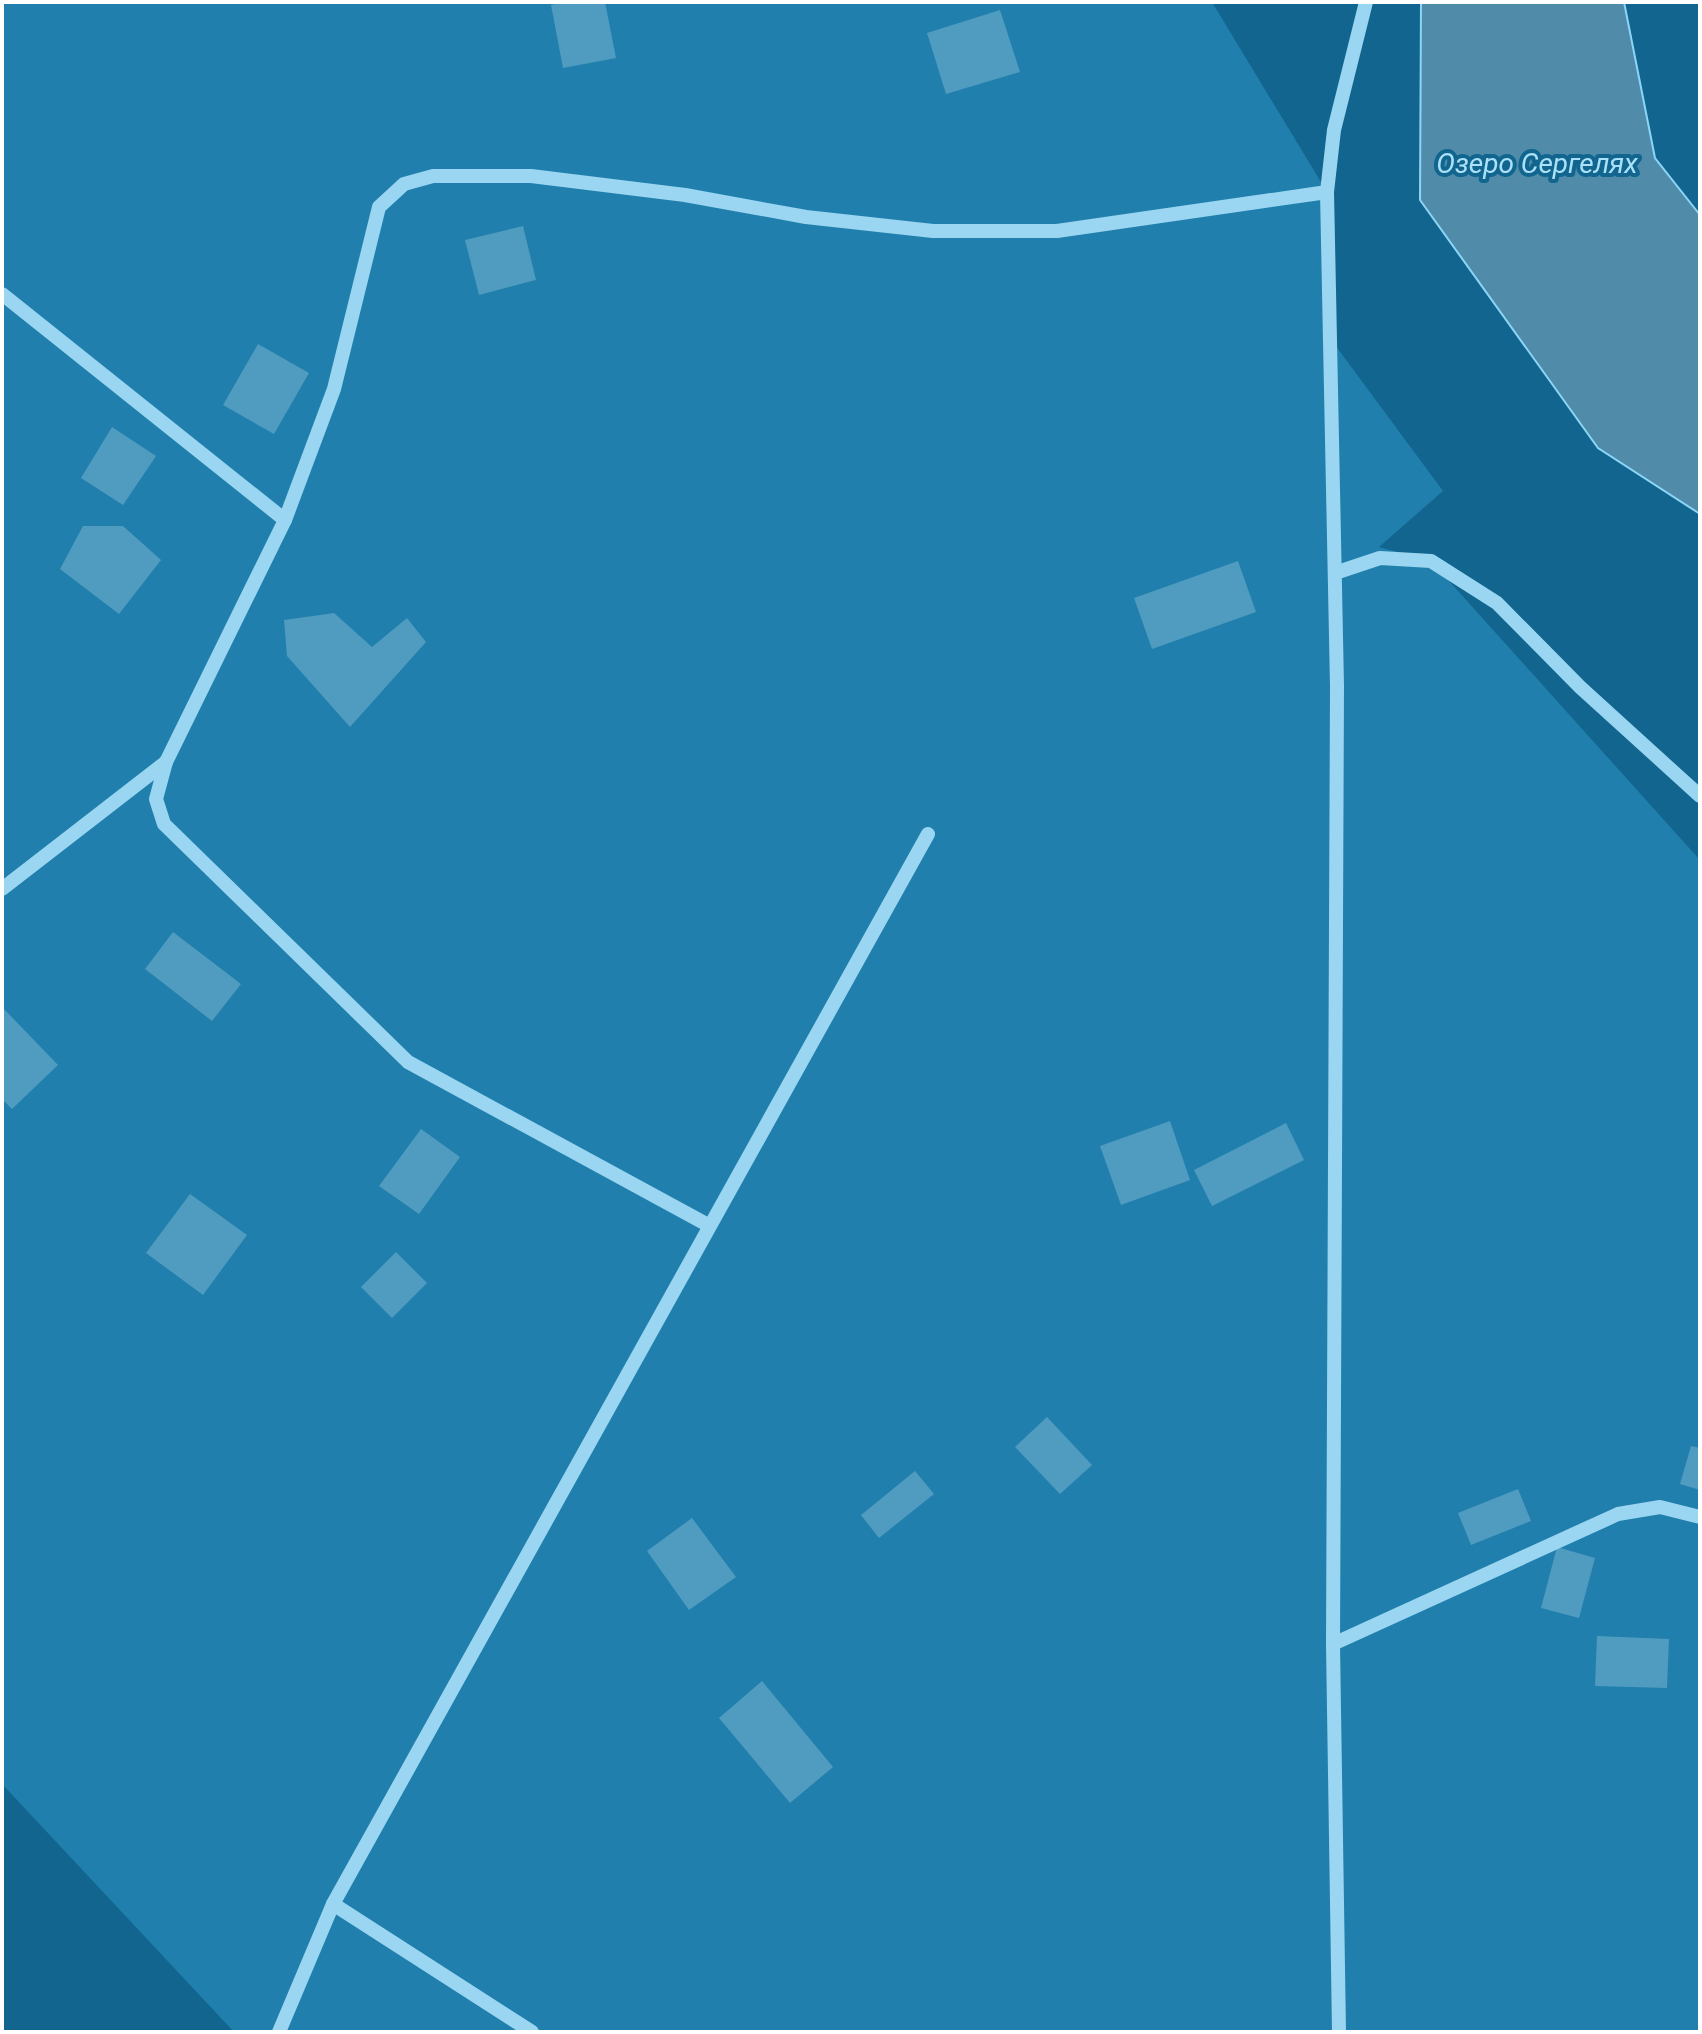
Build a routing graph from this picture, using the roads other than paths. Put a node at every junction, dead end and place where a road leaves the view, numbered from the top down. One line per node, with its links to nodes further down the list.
1 (1366, 2): 2 (street)
2 (1327, 192): 4 (street); 5 (street)
3 (2, 294): 4 (street)
4 (285, 520): 6 (street)
5 (1335, 573): 7 (street); 12 (street)
6 (166, 762): 9 (street); 10 (street)
7 (1700, 796)
8 (928, 834): 10 (street)
9 (2, 889)
10 (708, 1225): 13 (street)
11 (1700, 1517): 12 (street)
12 (1333, 1644): 16 (street)
13 (333, 1904): 14 (street); 15 (street)
14 (279, 2032)
15 (532, 2032)
16 (1339, 2032)

